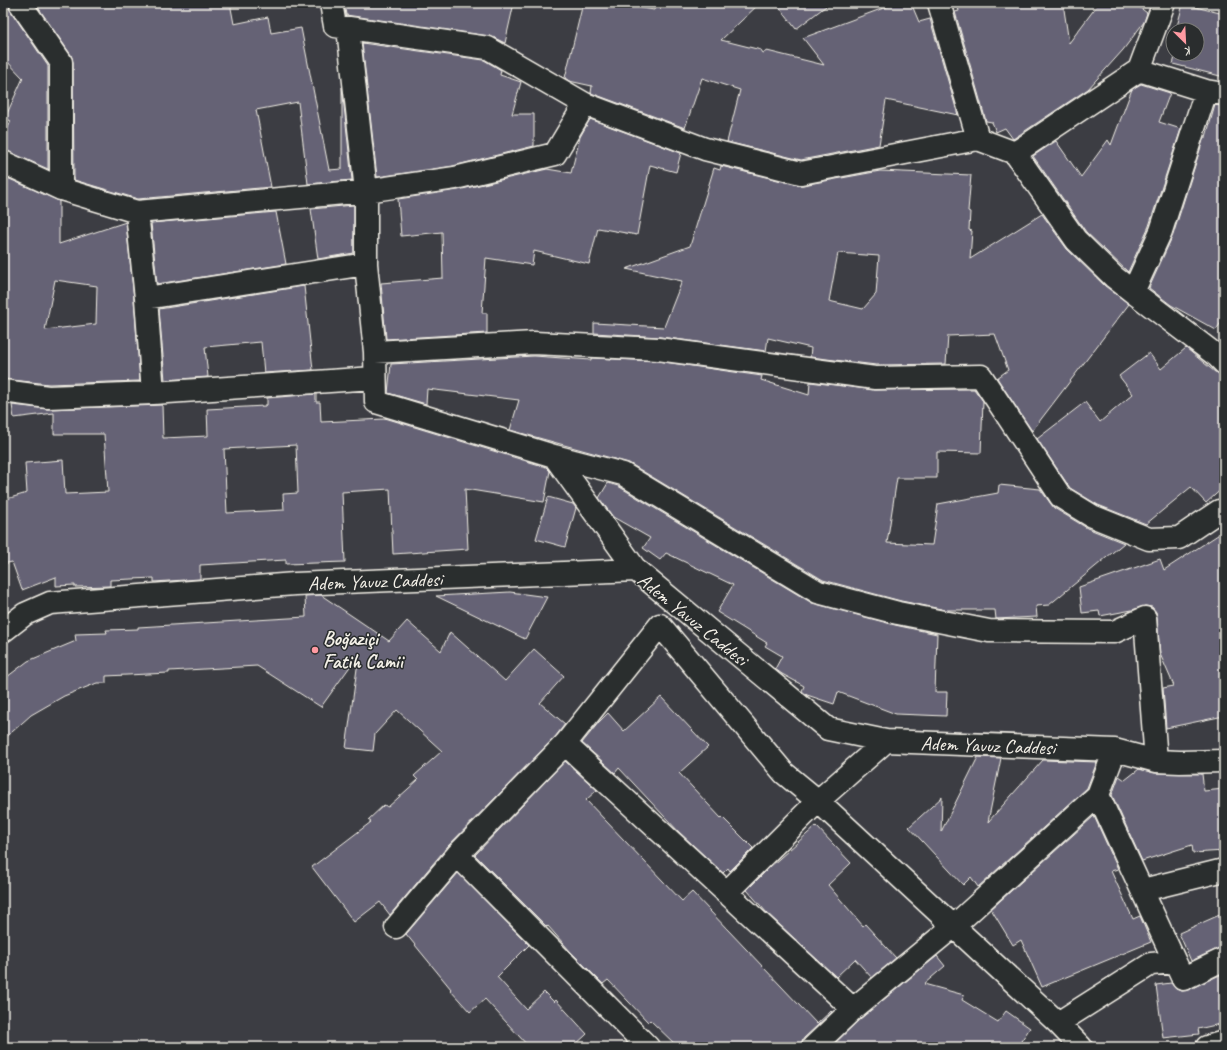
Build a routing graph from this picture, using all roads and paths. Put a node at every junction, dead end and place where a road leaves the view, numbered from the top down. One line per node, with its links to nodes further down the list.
1 (20, 3): 12 (street)
2 (331, 3): 5 (street)
3 (940, 3): 9 (street)
4 (1164, 3): 6 (street)
5 (348, 28): 8 (street); 13 (street)
6 (1139, 70): 7 (street); 10 (street)
7 (1215, 92): 16 (street)
8 (585, 104): 9 (street); 13 (street)
9 (978, 139): 10 (street)
10 (1015, 153): 16 (street)
11 (3, 162): 12 (street)
12 (60, 188): 14 (street)
13 (366, 191): 14 (street); 15 (street)
14 (137, 212): 17 (street)
15 (366, 264): 17 (street); 18 (street)
16 (1133, 292): 19 (street)
17 (146, 298): 22 (street)
18 (374, 352): 20 (street); 24 (street)
19 (1222, 354)
20 (374, 378): 22 (street); 23 (street)
21 (3, 391): 22 (street)
22 (153, 393)
23 (554, 456): 25 (street); 30 (street)
24 (1224, 512)
25 (636, 570): 26 (street, Adem Yavuz Caddesi); 27 (street, Adem Yavuz Caddesi)
26 (3, 631)
27 (886, 741): 29 (street, Adem Yavuz Caddesi); 33 (street)
28 (565, 744): 33 (street); 34 (street); 37 (street)
29 (1115, 750): 30 (street, Adem Yavuz Caddesi); 32 (street)
30 (1156, 761): 31 (street, Adem Yavuz Caddesi)
31 (1224, 761)
32 (1098, 796): 36 (street); 38 (street)
33 (818, 801): 37 (street); 38 (street)
34 (457, 855): 39 (street); 45 (street)
35 (1224, 870): 36 (street)
36 (1143, 890): 41 (street)
37 (726, 893): 42 (street)
38 (954, 926): 42 (street); 43 (street)
39 (396, 927)
40 (1224, 959): 41 (street)
41 (1175, 962): 43 (street)
42 (853, 1009): 46 (street)
43 (1058, 1023): 47 (street)
44 (1224, 1042): 48 (street)
45 (648, 1047)
46 (814, 1047)
47 (1081, 1047)
48 (1207, 1047)

